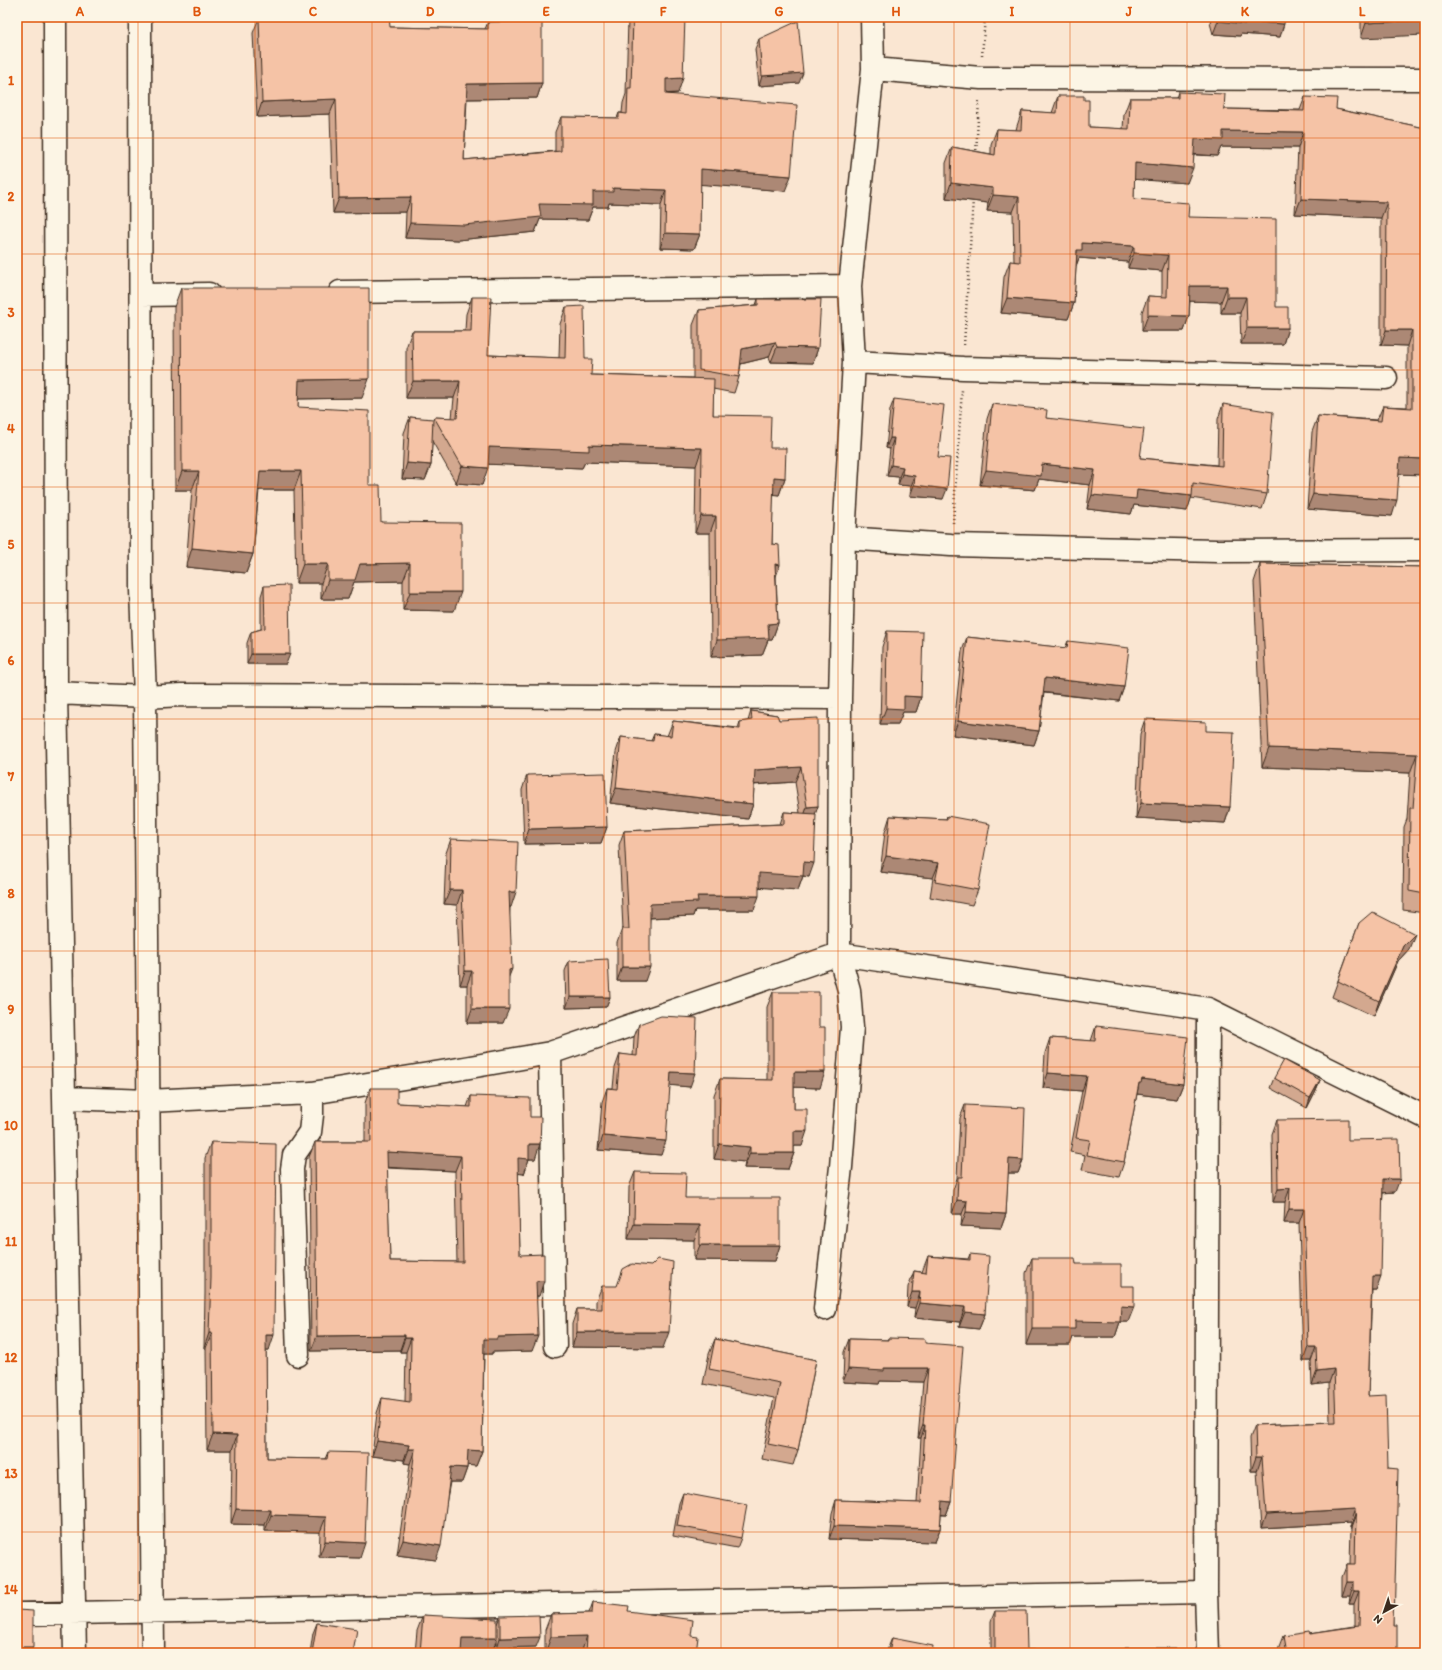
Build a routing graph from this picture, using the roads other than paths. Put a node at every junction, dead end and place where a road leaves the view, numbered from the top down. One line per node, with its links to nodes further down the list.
1 (56, 17): 14 (street)
2 (140, 17): 9 (street)
3 (872, 17): 4 (street)
4 (873, 69): 5 (street); 6 (street)
5 (1425, 79)
6 (850, 286): 7 (street); 10 (street)
7 (316, 293)
8 (229, 294): 9 (street)
9 (141, 295): 15 (street)
10 (854, 362): 11 (street); 12 (street)
11 (1386, 378)
12 (844, 538): 13 (street); 16 (street)
13 (1425, 550)
14 (56, 693): 15 (street); 21 (street)
15 (145, 697): 16 (street); 22 (street)
16 (840, 698): 17 (street)
17 (839, 954): 18 (street); 19 (street); 24 (street)
18 (1208, 1009): 23 (street); 27 (street)
19 (550, 1053): 20 (street); 25 (street)
20 (312, 1093): 22 (street); 26 (street)
21 (65, 1098): 22 (street); 29 (street)
22 (148, 1101): 28 (street)
23 (1425, 1117)
24 (825, 1309)
25 (555, 1346)
26 (298, 1355)
27 (1206, 1592): 28 (street); 33 (street)
28 (152, 1610): 29 (street); 32 (street)
29 (75, 1613): 30 (street); 31 (street)
30 (17, 1614)
31 (75, 1653)
32 (153, 1653)
33 (1208, 1653)

